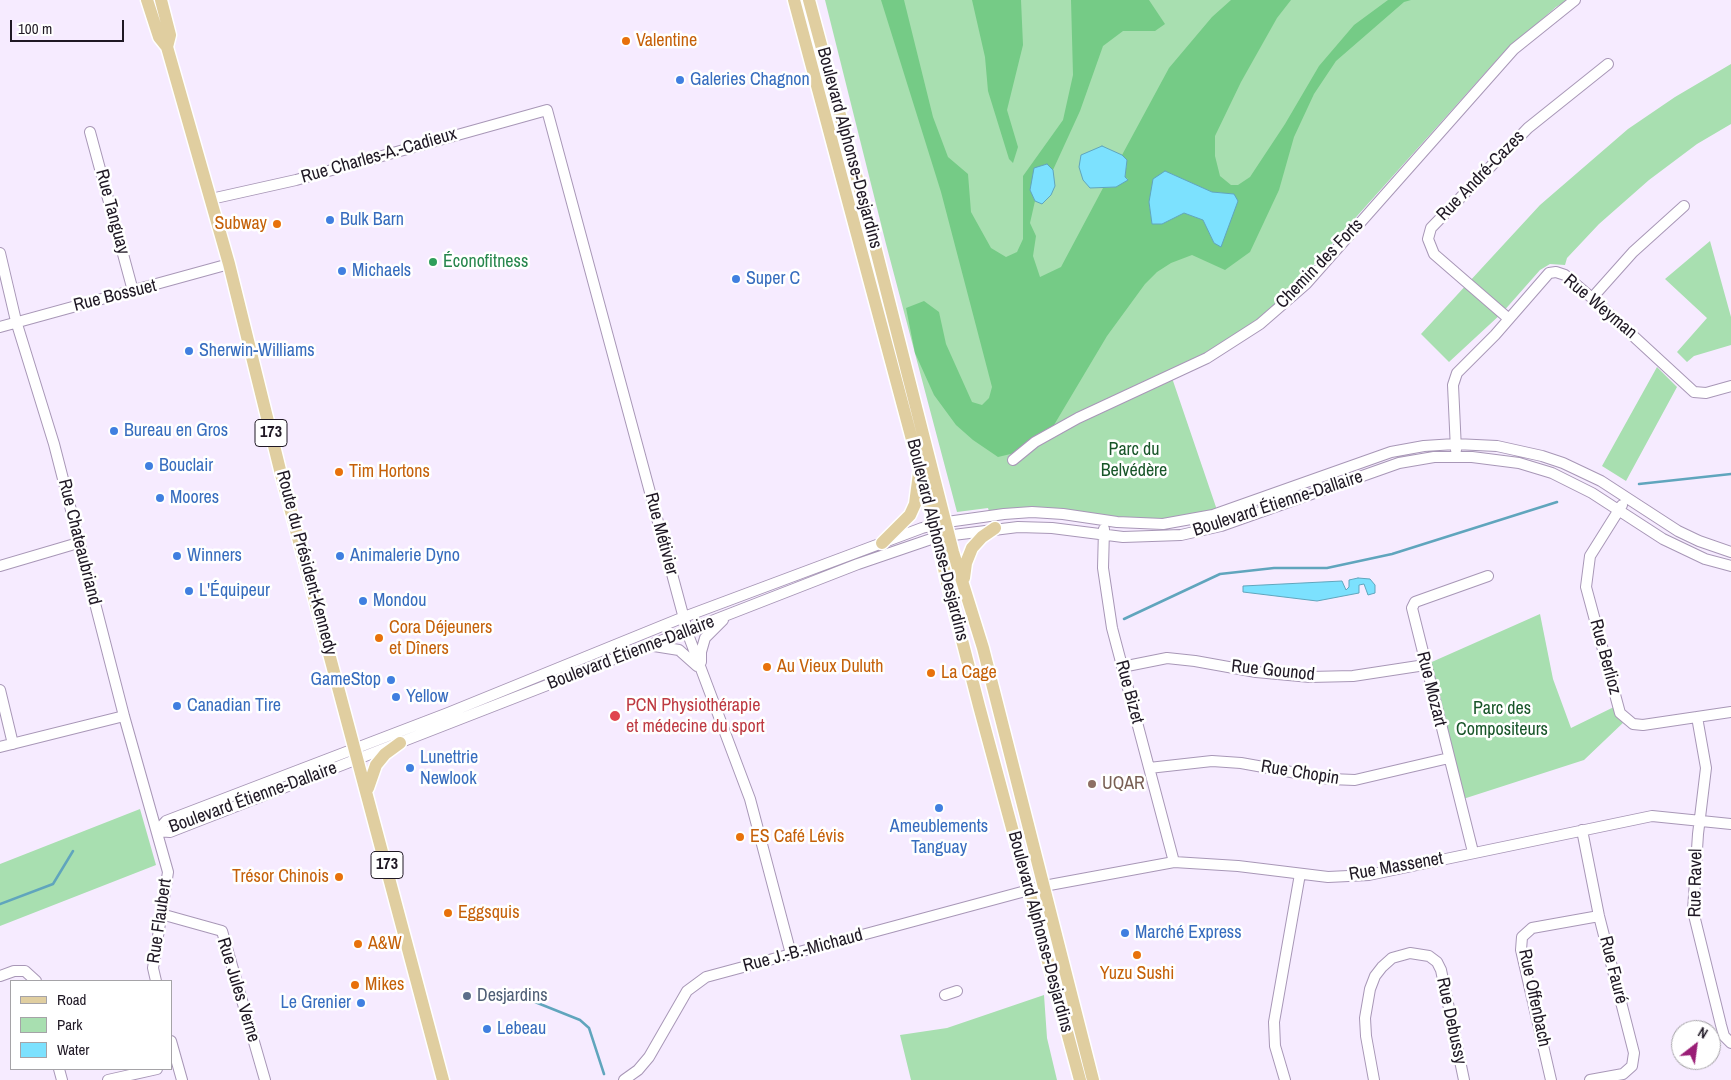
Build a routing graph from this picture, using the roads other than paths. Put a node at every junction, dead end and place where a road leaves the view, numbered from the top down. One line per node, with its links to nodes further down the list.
1 (147, 0): 6 (main road, Route du Président-Kennedy / 173)
2 (161, 0): 6 (main road, Route du Président-Kennedy / 173)
3 (794, 0): 23 (main road, Boulevard Alphonse-Desjardins)
4 (809, 0): 28 (main road, Boulevard Alphonse-Desjardins)
5 (1575, 0): 22 (street, Chemin des Forts)
6 (167, 47): 10 (main road, Route du Président-Kennedy / 173)
7 (1608, 64): 16 (street, Rue André-Cazes)
8 (547, 110): 10 (street, Rue Charles-A.-Cadieux); 38 (street, Rue Métivier)
9 (90, 132): 14 (street, Rue Tanguay)
10 (211, 199): 13 (main road, Route du Président-Kennedy / 173)
11 (1684, 206): 15 (street)
12 (0, 253): 17 (street, Rue Chateaubriand)
13 (229, 264): 14 (street, Rue Bossuet); 51 (main road, Route du Président-Kennedy / 173)
14 (133, 291): 17 (street, Rue Bossuet)
15 (1592, 298): 16 (street, Rue Weyman); 19 (street, Rue Weyman)
16 (1509, 319): 20 (street, Rue Weyman)
17 (16, 321): 18 (street, Rue Bossuet); 30 (street, Rue Chateaubriand)
18 (0, 326)
19 (1731, 386)
20 (1455, 444): 21 (street, Rue Weyman); 24 (street, Boulevard Étienne-Dallaire); 26 (street, Boulevard Étienne-Dallaire)
21 (1456, 456): 25 (street, Boulevard Étienne-Dallaire); 29 (street, Boulevard Étienne-Dallaire)
22 (1013, 460)
23 (920, 468): 28 (main road, Boulevard Alphonse-Desjardins); 31 (main road)
24 (1628, 498): 25 (street, Rue Berlioz); 32 (street, Boulevard Étienne-Dallaire)
25 (1619, 510): 34 (street, Boulevard Étienne-Dallaire); 47 (street, Rue Berlioz)
26 (1104, 520): 28 (street, Boulevard Étienne-Dallaire); 29 (street, Rue Bizet)
27 (995, 528): 28 (street, Boulevard Étienne-Dallaire); 29 (street, Boulevard Étienne-Dallaire); 36 (main road)
28 (942, 529): 31 (street, Boulevard Étienne-Dallaire); 36 (main road, Boulevard Alphonse-Desjardins); 37 (street, Boulevard Étienne-Dallaire); 63 (main road, Boulevard Alphonse-Desjardins)
29 (1104, 535): 42 (street, Rue Bizet)
30 (78, 543): 33 (street); 46 (street, Rue Chateaubriand)
31 (882, 543): 38 (street, Boulevard Étienne-Dallaire)
32 (1731, 552)
33 (0, 566)
34 (1731, 566)
35 (1488, 576): 41 (street, Rue Mozart)
36 (964, 588): 62 (main road, Boulevard Alphonse-Desjardins)
37 (734, 613): 39 (street, Boulevard Étienne-Dallaire); 43 (street)
38 (684, 617): 39 (street, Rue Métivier); 51 (street, Boulevard Étienne-Dallaire)
39 (687, 631): 40 (street, Boulevard Étienne-Dallaire); 43 (street, Rue Métivier)
40 (648, 646): 43 (street); 48 (street, Boulevard Étienne-Dallaire)
41 (1425, 665): 42 (street, Rue Gounod); 52 (street, Rue Mozart)
42 (1122, 667): 53 (street, Rue Bizet)
43 (702, 673): 66 (street, Rue Métivier)
44 (0, 690): 49 (street)
45 (1731, 712): 47 (street, Rue Berlioz)
46 (124, 716): 49 (street); 58 (street, Rue Chateaubriand)
47 (1698, 717): 55 (street, Rue Ravel)
48 (400, 743): 51 (street, Boulevard Étienne-Dallaire); 54 (main road)
49 (13, 744): 50 (street)
50 (0, 747)
51 (358, 754): 54 (main road, Route du Président-Kennedy / 173); 58 (street, Boulevard Étienne-Dallaire)
52 (1449, 758): 53 (street, Rue Chopin); 59 (street, Rue Mozart)
53 (1149, 768): 60 (street, Rue Bizet)
54 (367, 790): 79 (main road, Route du Président-Kennedy / 173)
55 (1700, 821): 56 (street, Rue Massenet); 57 (street, Rue Massenet); 72 (street, Rue Ravel)
56 (1731, 824)
57 (1582, 830): 59 (street, Rue Massenet); 65 (street, Rue Fauré)
58 (156, 831): 64 (street, Rue Flaubert)
59 (1473, 852): 61 (street, Rue Massenet)
60 (1174, 862): 61 (street, Rue Massenet); 62 (street, Rue Massenet)
61 (1300, 874): 83 (street)
62 (1044, 886): 63 (street, Rue Massenet); 82 (main road, Boulevard Alphonse-Desjardins)
63 (1029, 890): 66 (street, Rue J.-B.-Michaud); 81 (main road, Boulevard Alphonse-Desjardins)
64 (161, 914): 69 (street, Rue Flaubert); 78 (street, Rue Jules Verne)
65 (1599, 916): 86 (street, Rue Offenbach); 87 (street, Rue Fauré)
66 (791, 954): 80 (street, Rue J.-B.-Michaud)
67 (0, 976): 68 (street)
68 (35, 980)
69 (156, 980)
70 (957, 992): 71 (street)
71 (945, 995)
72 (1731, 1043)
73 (172, 1049): 74 (street)
74 (174, 1065): 77 (street)
75 (153, 1070): 76 (street)
76 (108, 1080)
77 (182, 1080)
78 (265, 1080)
79 (443, 1080)
80 (624, 1080)
81 (1080, 1080)
82 (1094, 1080)
83 (1285, 1080)
84 (1374, 1080): 85 (street, Rue Debussy)
85 (1464, 1080)
86 (1551, 1080)
87 (1590, 1080)

